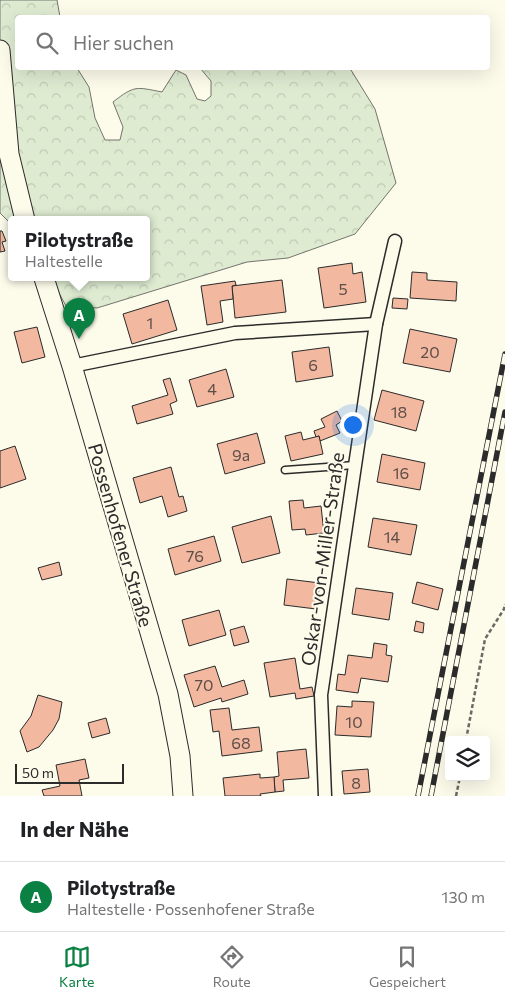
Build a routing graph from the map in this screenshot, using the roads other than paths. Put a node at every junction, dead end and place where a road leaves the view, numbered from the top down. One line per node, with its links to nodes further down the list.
1 (0, 50): 2 (main road)
2 (25, 216)
3 (395, 241): 5 (street, Oskar-von-Miller-Straße)
4 (45, 281): 6 (main road, Possenhofener Straße)
5 (376, 324): 6 (street); 7 (street, Oskar-von-Miller-Straße)
6 (72, 366): 9 (main road, Possenhofener Straße)
7 (355, 465): 8 (lane); 10 (street, Oskar-von-Miller-Straße)
8 (286, 470)
9 (183, 796)
10 (325, 796)

